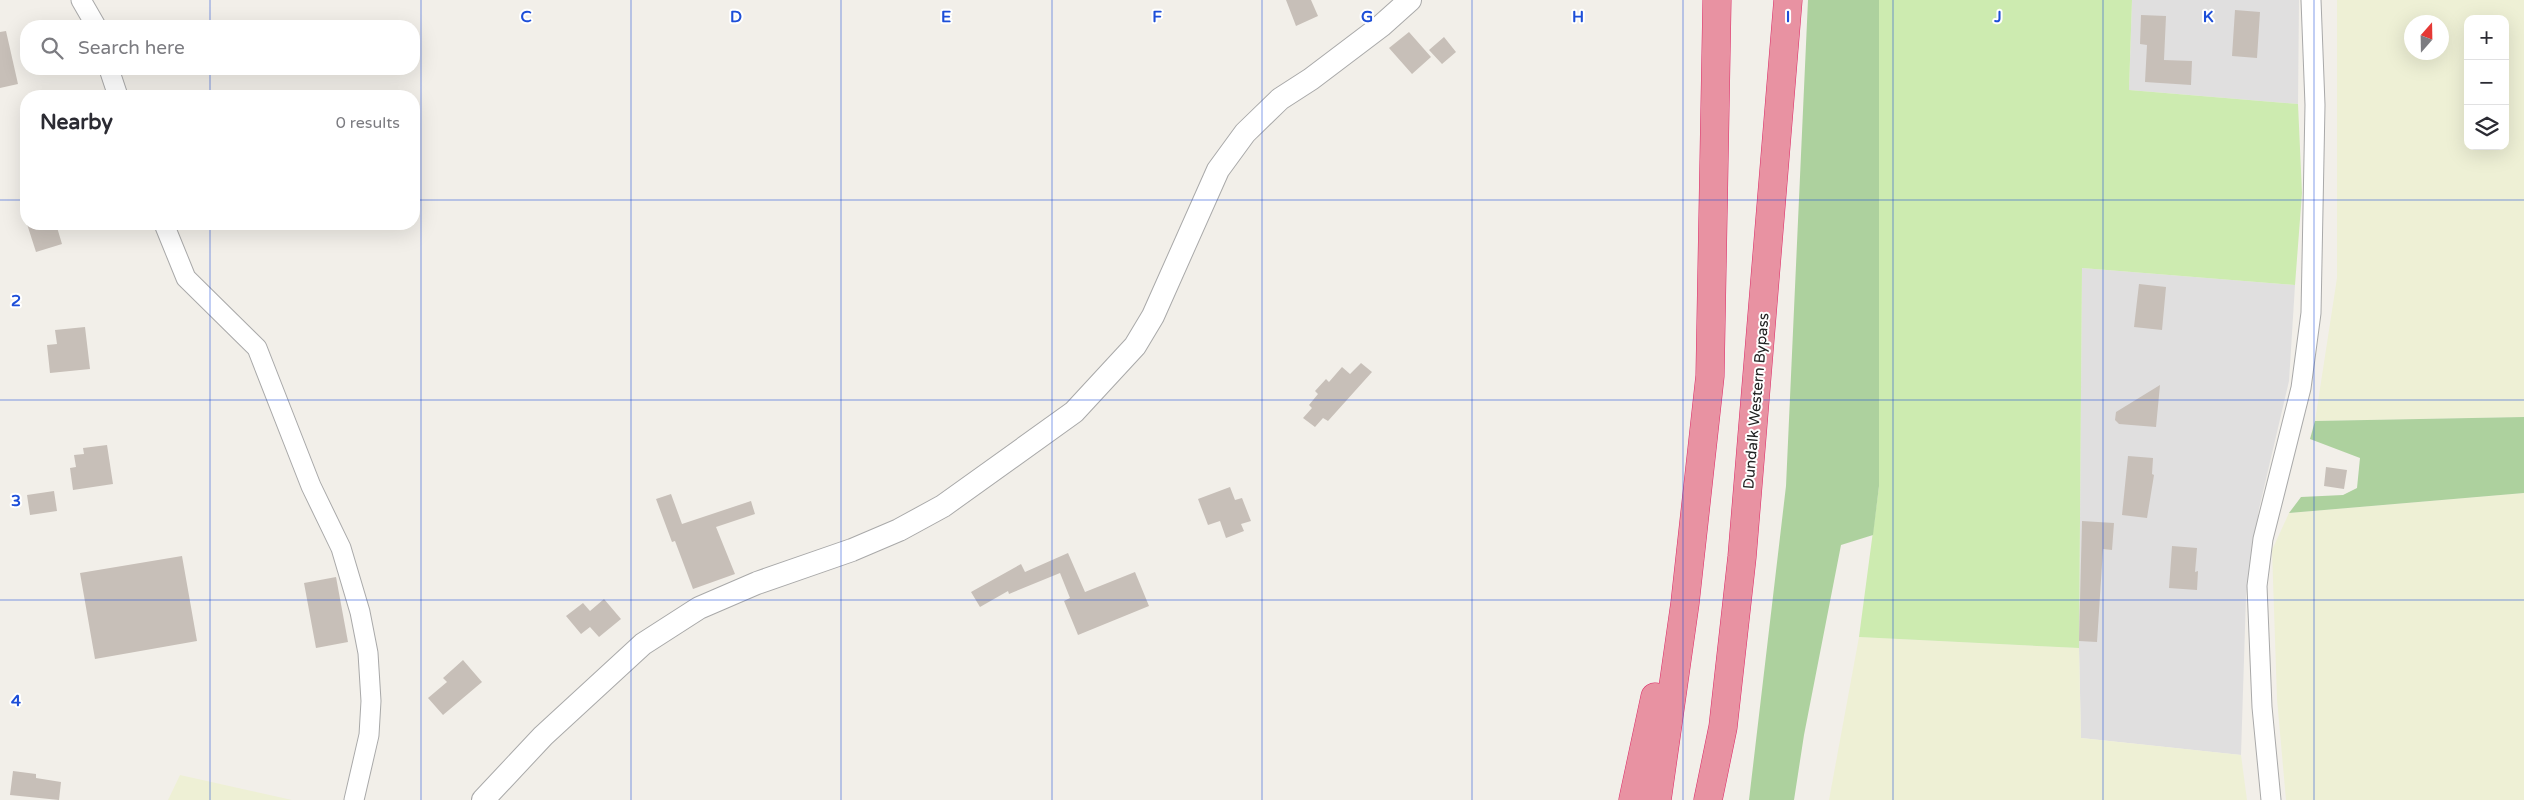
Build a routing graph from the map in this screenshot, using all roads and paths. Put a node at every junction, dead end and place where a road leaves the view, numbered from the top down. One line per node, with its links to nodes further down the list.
1 (81, 0): 6 (street)
2 (1410, 0): 13 (street)
3 (1717, 0): 10 (highway)
4 (1788, 0): 11 (highway, Dundalk Western Bypass)
5 (2311, 0): 18 (street)
6 (93, 20)
7 (111, 75): 8 (street)
8 (116, 90)
9 (166, 230): 12 (street)
10 (1685, 603): 14 (highway); 15 (highway)
11 (1723, 726): 16 (highway, Dundalk Western Bypass); 17 (highway)
12 (354, 800)
13 (483, 800)
14 (1633, 800)
15 (1657, 800)
16 (1708, 800)
17 (1716, 800)
18 (2271, 800)

